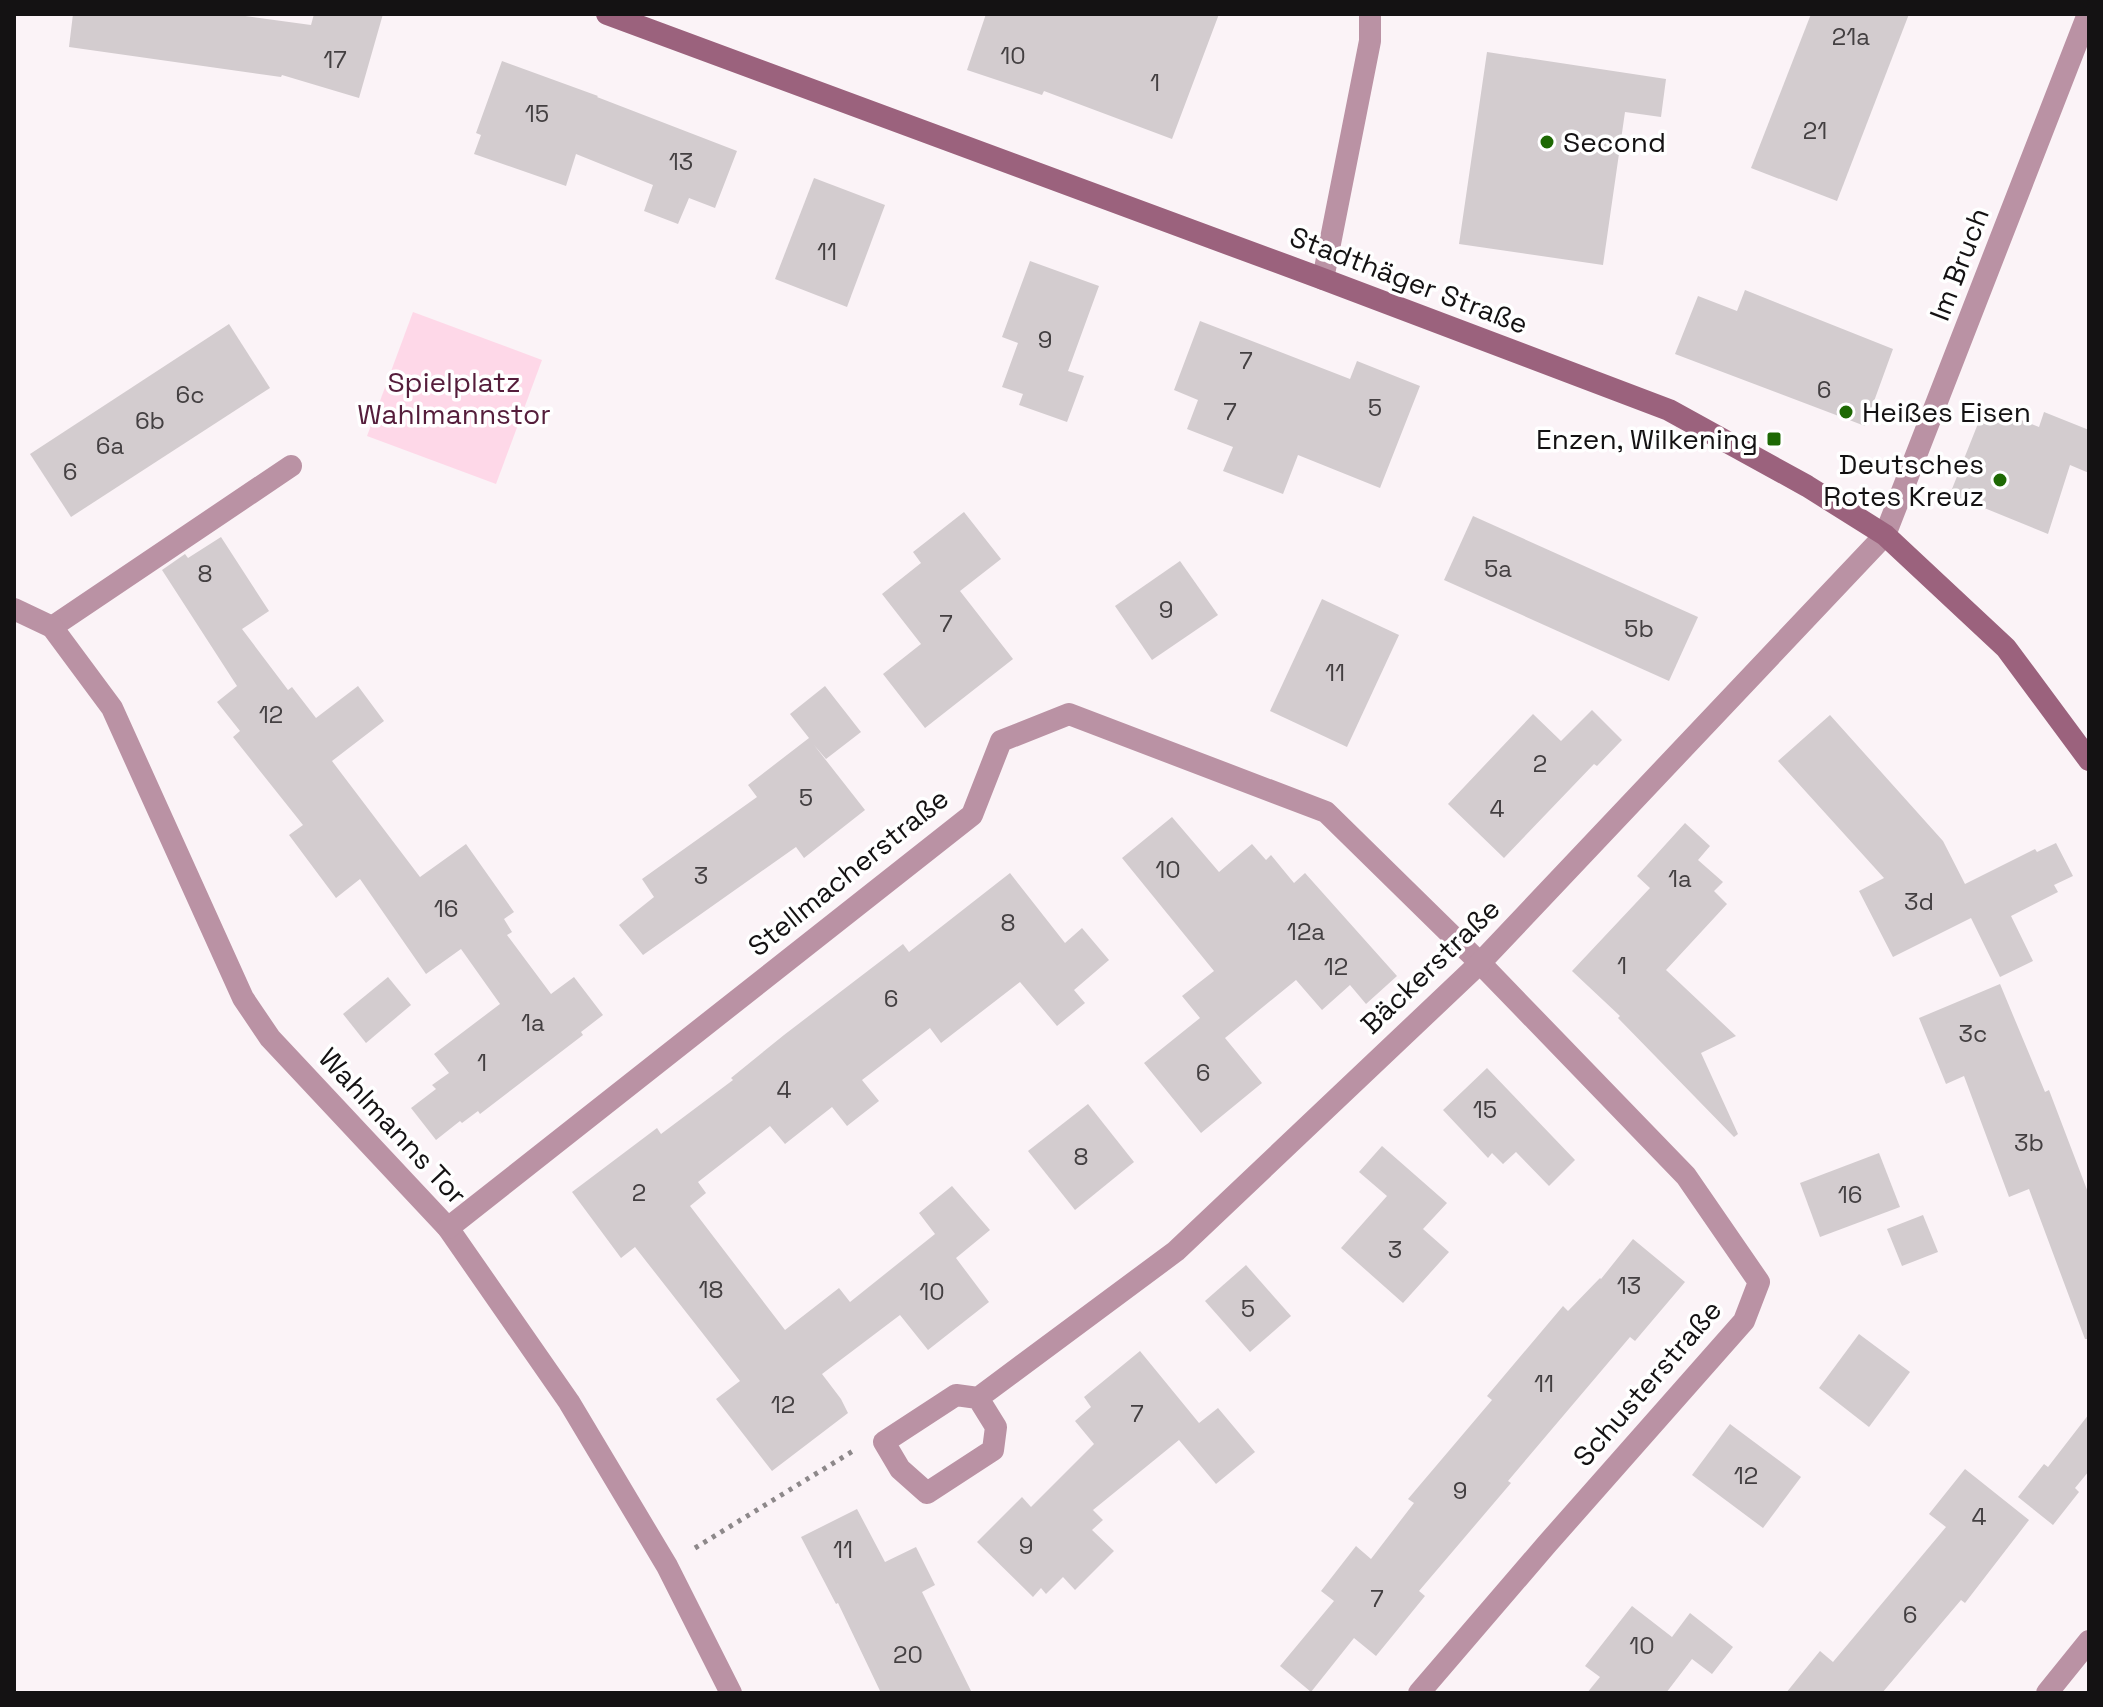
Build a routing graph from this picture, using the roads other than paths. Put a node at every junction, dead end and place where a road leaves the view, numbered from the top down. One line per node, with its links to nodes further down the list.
1 (607, 14): 4 (main road, Stadthäger Straße)
2 (1370, 14): 4 (street)
3 (2088, 14): 6 (street, Im Bruch)
4 (1323, 279): 6 (main road, Stadthäger Straße)
5 (291, 466): 8 (street)
6 (1885, 535): 9 (main road, Stadthäger Straße); 10 (street, Bäckerstraße)
7 (14, 609): 8 (street, Wahlmanns Tor)
8 (52, 627): 11 (street, Wahlmanns Tor)
9 (2089, 760)
10 (1480, 963): 11 (street, Stellmacherstraße); 12 (street, Bäckerstraße); 15 (street, Schusterstraße)
11 (448, 1228): 14 (street, Wahlmanns Tor)
12 (978, 1398): 12 (street, Bäckerstraße)
13 (2089, 1641): 16 (street)
14 (731, 1693)
15 (1419, 1693)
16 (2047, 1693)

